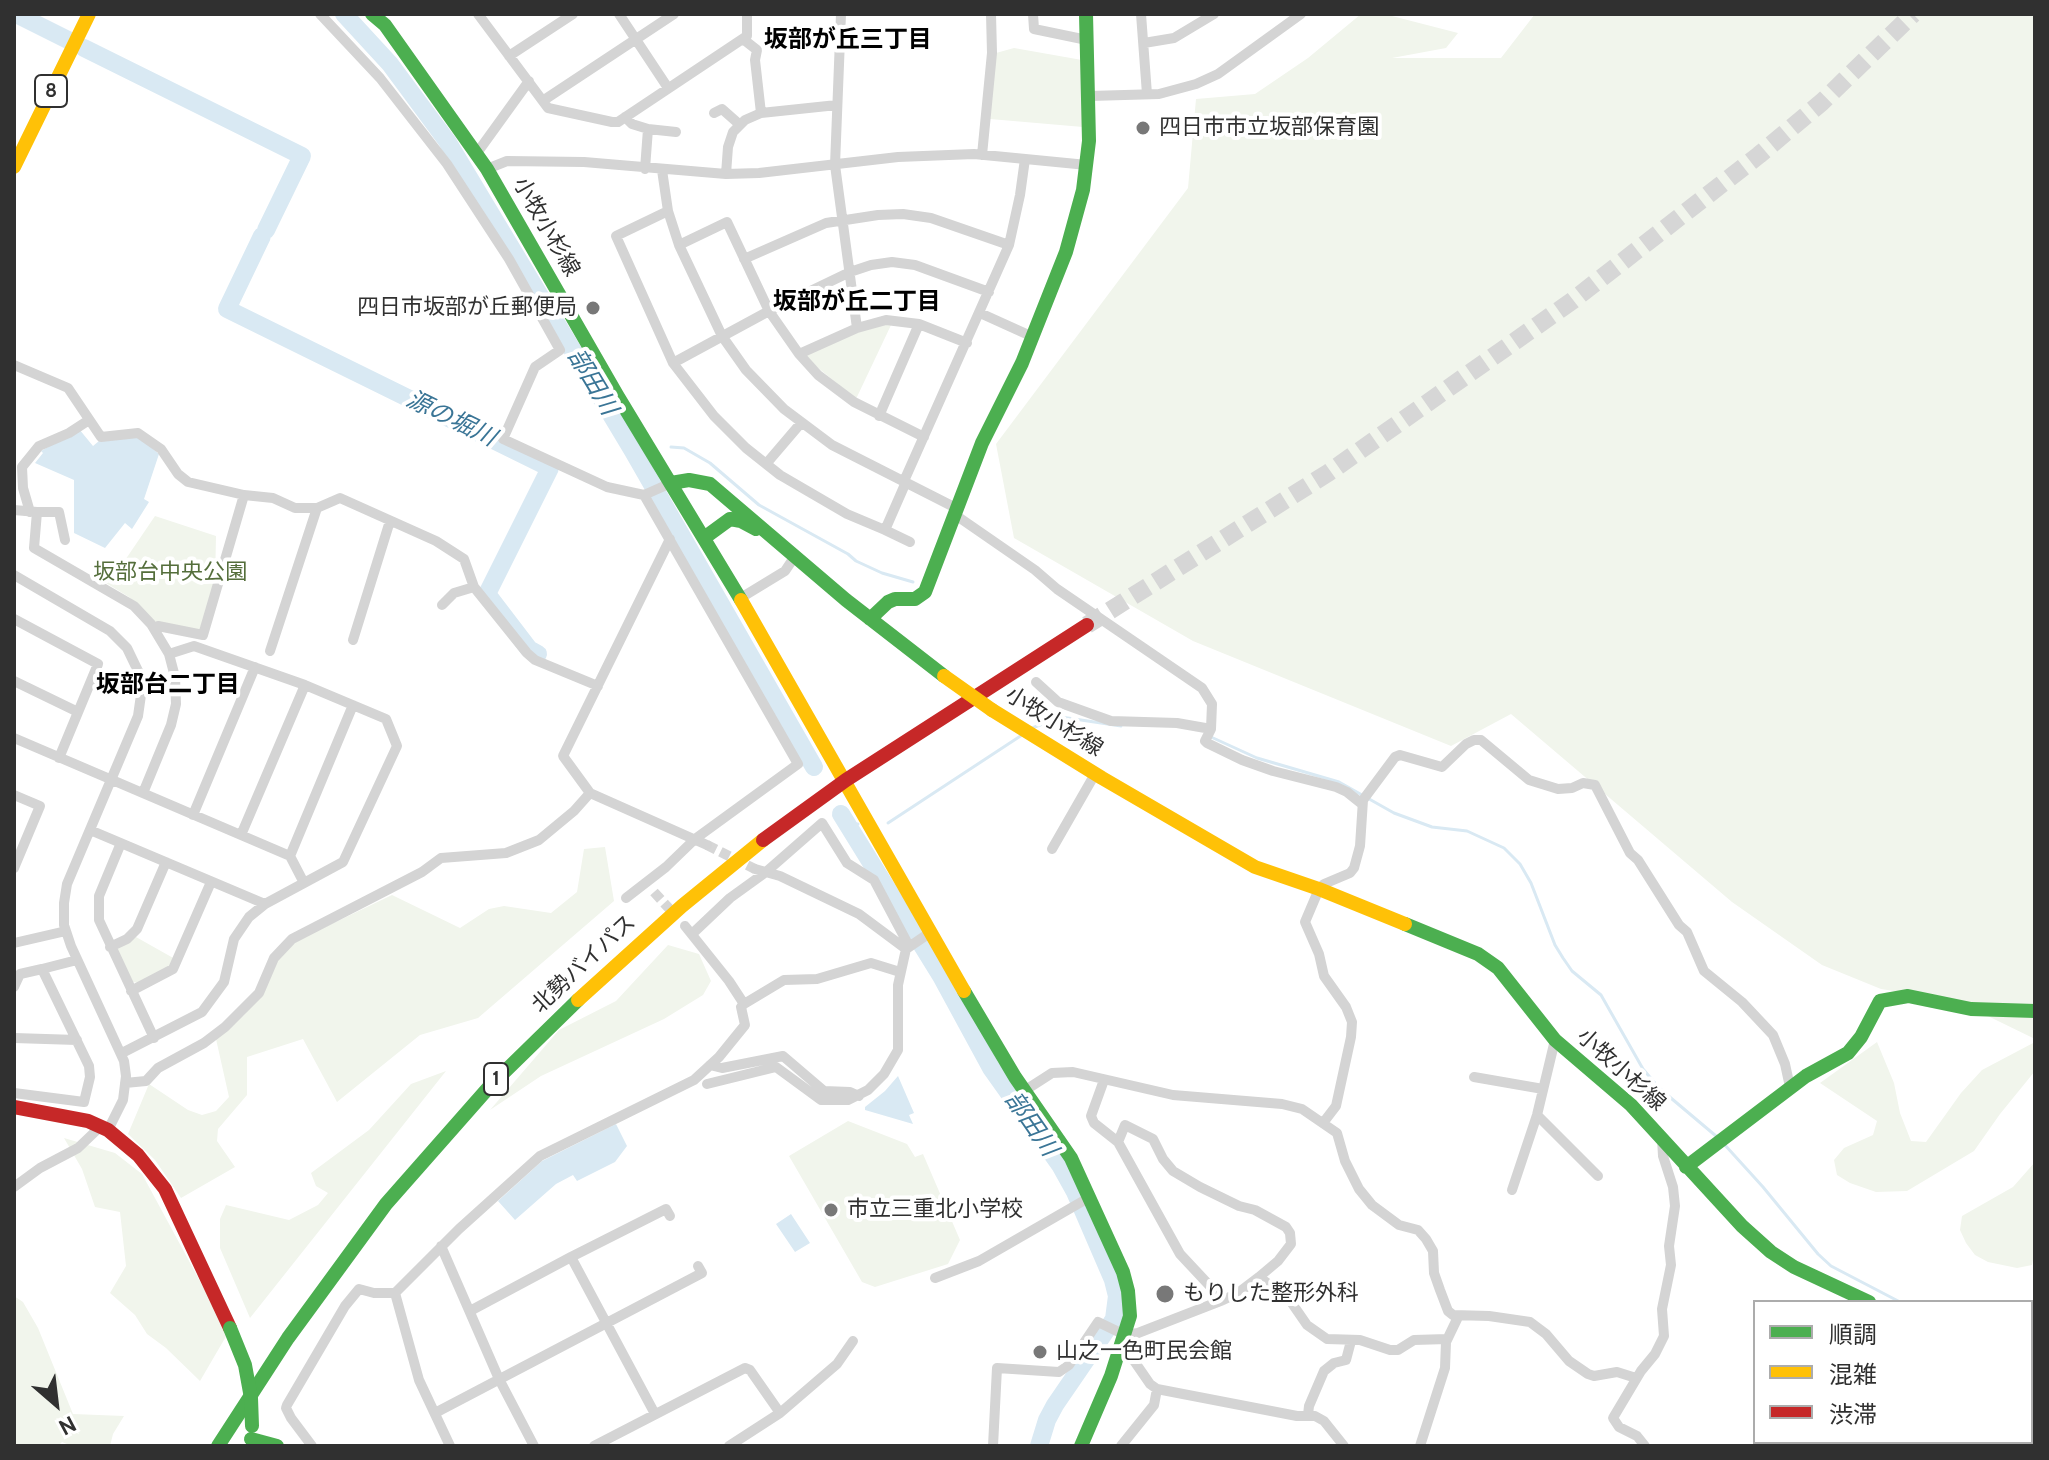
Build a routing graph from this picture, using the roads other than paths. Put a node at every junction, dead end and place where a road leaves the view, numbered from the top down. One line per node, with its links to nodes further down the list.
1 (89, 14): 39 (main road, 8)
2 (320, 14): 68 (street)
3 (372, 14): 16 (main road, 小牧小杉線)
4 (478, 14): 21 (street)
5 (573, 14): 21 (street)
6 (619, 14): 17 (street)
7 (674, 14): 17 (street)
8 (747, 14): 18 (street)
9 (841, 14): 27 (street)
10 (991, 14): 35 (street)
11 (1033, 14): 19 (street)
12 (1086, 14): 19 (main road)
13 (1141, 14): 20 (street)
14 (1214, 14): 20 (street)
15 (1301, 14): 24 (street)
16 (390, 20): 34 (main road, 小牧小杉線)
17 (636, 39): 23 (street); 26 (street)
18 (743, 39): 23 (street); 29 (street)
19 (1087, 40): 25 (main road)
20 (1144, 43): 24 (street)
21 (509, 56): 22 (street)
22 (529, 81): 26 (street); 34 (street)
23 (668, 88): 30 (street)
24 (1147, 94): 25 (street)
25 (1090, 96): 38 (main road)
26 (544, 100): 30 (street)
27 (837, 105): 29 (street); 37 (street)
28 (714, 113): 31 (street)
29 (761, 113): 31 (street)
30 (625, 117): 32 (street)
31 (739, 124): 43 (street)
32 (648, 129): 33 (street); 41 (street)
33 (676, 132)
34 (477, 153): 40 (main road, 小牧小杉線)
35 (982, 155): 36 (street); 37 (street)
36 (1025, 159): 38 (street); 47 (street)
37 (835, 165): 43 (street); 45 (street)
38 (1087, 165): 56 (main road)
39 (14, 167)
40 (487, 169): 41 (street); 67 (main road, 小牧小杉線)
41 (645, 169): 42 (street)
42 (662, 170): 43 (street); 44 (street)
43 (726, 174)
44 (668, 211): 46 (street); 59 (street)
45 (843, 220): 47 (street); 48 (street); 49 (street)
46 (679, 245): 48 (street); 55 (street)
47 (1009, 245): 50 (street)
48 (744, 259): 51 (street)
49 (850, 272): 50 (street); 51 (street); 54 (street)
50 (989, 292): 52 (street)
51 (769, 311): 55 (street); 58 (street)
52 (980, 313): 56 (street); 57 (street)
53 (919, 324): 54 (street); 57 (street); 61 (street)
54 (857, 328): 58 (street)
55 (722, 336): 59 (street); 63 (street)
56 (1033, 337): 72 (main road)
57 (967, 343): 64 (street)
58 (799, 354): 61 (street)
59 (673, 363): 65 (street)
60 (14, 365): 62 (street)
61 (879, 416): 64 (street)
62 (89, 420): 69 (street); 73 (street)
63 (801, 423): 65 (street); 66 (street)
64 (924, 437): 66 (street)
65 (766, 464): 75 (street)
66 (905, 482): 72 (street); 75 (street)
67 (667, 485): 68 (street); 76 (main road); 79 (main road, 小牧小杉線)
68 (648, 494): 77 (street)
69 (244, 495): 70 (street); 89 (street)
70 (317, 508): 74 (street); 91 (street)
71 (14, 510): 73 (street)
72 (955, 511): 87 (main road); 100 (street)
73 (34, 512): 78 (street); 89 (street)
74 (390, 521): 83 (street); 90 (street)
75 (885, 530): 80 (street)
76 (704, 538): 79 (main road); 84 (main road)
77 (670, 539): 97 (street); 113 (street)
78 (65, 540)
79 (778, 541): 81 (main road, 小牧小杉線)
80 (910, 542)
81 (795, 556): 84 (street); 87 (main road, 小牧小杉線)
82 (14, 575): 104 (street)
83 (474, 587): 85 (street); 97 (street)
84 (739, 599): 105 (main road)
85 (442, 605)
86 (14, 619): 99 (street)
87 (870, 619): 103 (main road, 小牧小杉線, bridge)
88 (1087, 625): 105 (main road, 北勢バイパス / 1)
89 (154, 628): 92 (street)
90 (353, 640)
91 (270, 651)
92 (169, 654): 93 (street); 106 (street)
93 (255, 667): 96 (street); 110 (street)
94 (14, 681): 99 (street)
95 (1036, 682): 100 (street)
96 (305, 685): 98 (street); 112 (street)
97 (598, 686): 107 (street)
98 (353, 705): 117 (street); 123 (street)
99 (78, 712): 102 (street)
100 (1209, 734): 109 (street)
101 (14, 738): 102 (street)
102 (59, 758): 104 (street)
103 (1095, 774): 116 (street); 124 (main road, 小牧小杉線)
104 (111, 780): 106 (street); 111 (street)
105 (846, 780): 129 (main road); 191 (main road, 北勢バイパス / 1)
106 (143, 793): 110 (street)
107 (590, 793): 113 (street); 148 (street)
108 (14, 795): 119 (street)
109 (1365, 799): 124 (street); 150 (street)
110 (193, 815): 112 (street)
111 (90, 830): 114 (street); 128 (street)
112 (241, 835): 117 (street)
113 (695, 839): 115 (street); 122 (street)
114 (121, 843): 118 (street); 132 (street)
115 (707, 845)
116 (1052, 849)
117 (290, 856): 123 (street)
118 (166, 862): 121 (street); 132 (street)
119 (14, 868)
120 (761, 870): 131 (street); 131 (street); 138 (street)
121 (211, 882): 127 (street); 137 (street)
122 (645, 882): 125 (street); 126 (street)
123 (304, 883): 127 (street)
124 (1319, 889): 143 (main road, 小牧小杉線); 157 (street)
125 (654, 892)
126 (626, 898)
127 (265, 904): 141 (street)
128 (66, 931): 130 (street); 133 (street)
129 (928, 934): 131 (street); 152 (main road)
130 (14, 943)
131 (909, 946): 135 (street)
132 (110, 947): 137 (street)
133 (77, 960): 134 (street); 144 (street)
134 (42, 969): 136 (street); 142 (street)
135 (900, 972): 138 (street); 154 (street)
136 (14, 987)
137 (131, 991): 141 (street)
138 (744, 1004): 145 (street)
139 (2035, 1011): 150 (main road)
140 (14, 1038): 142 (street)
141 (154, 1038): 144 (street)
142 (77, 1040): 153 (street)
143 (1555, 1040): 151 (street); 159 (main road, 小牧小杉線)
144 (122, 1053): 148 (street)
145 (710, 1065): 154 (street); 167 (street)
146 (1474, 1077): 151 (street)
147 (1104, 1080): 152 (street); 157 (street); 160 (street)
148 (125, 1083): 158 (street)
149 (707, 1084): 154 (street)
150 (1790, 1087): 161 (main road)
151 (1543, 1089): 156 (street)
152 (1024, 1091): 165 (main road)
153 (14, 1093)
154 (859, 1096)
155 (14, 1107): 158 (main road)
156 (1537, 1115): 162 (street); 164 (street)
157 (1323, 1123): 176 (street)
158 (104, 1128): 163 (street); 189 (main road, bridge)
159 (1662, 1139): 161 (main road, 小牧小杉線); 182 (street)
160 (1118, 1142): 170 (street); 173 (street)
161 (1686, 1167): 174 (main road, 小牧小杉線)
162 (1598, 1176)
163 (14, 1187)
164 (1512, 1190)
165 (1087, 1198): 171 (street); 178 (main road)
166 (670, 1216): 168 (street)
167 (441, 1246): 172 (street); 175 (street)
168 (571, 1257): 175 (street); 177 (street)
169 (698, 1266): 177 (street)
170 (1259, 1277): 173 (street); 181 (street)
171 (935, 1278)
172 (395, 1293): 185 (street); 193 (street)
173 (1223, 1300): 178 (street)
174 (1865, 1300)
175 (470, 1311): 183 (street)
176 (1458, 1317): 179 (street); 182 (street)
177 (606, 1323): 183 (street); 187 (street)
178 (1120, 1338): 184 (street); 198 (street); 199 (main road)
179 (1447, 1339): 181 (street); 202 (street)
180 (853, 1341): 186 (street)
181 (1351, 1341): 188 (street)
182 (1636, 1378): 203 (street)
183 (499, 1379): 185 (street); 195 (street)
184 (1157, 1389): 188 (street); 200 (street)
185 (435, 1413): 194 (street)
186 (780, 1413): 187 (street); 197 (street)
187 (655, 1414): 190 (street)
188 (1308, 1415): 201 (street)
189 (251, 1437): 192 (main road)
190 (614, 1441): 196 (street)
191 (218, 1446)
192 (277, 1446)
193 (312, 1446)
194 (450, 1446)
195 (534, 1446)
196 (594, 1446)
197 (729, 1446)
198 (993, 1446)
199 (1081, 1446)
200 (1121, 1446)
201 (1344, 1446)
202 (1420, 1446)
203 (1645, 1446)

